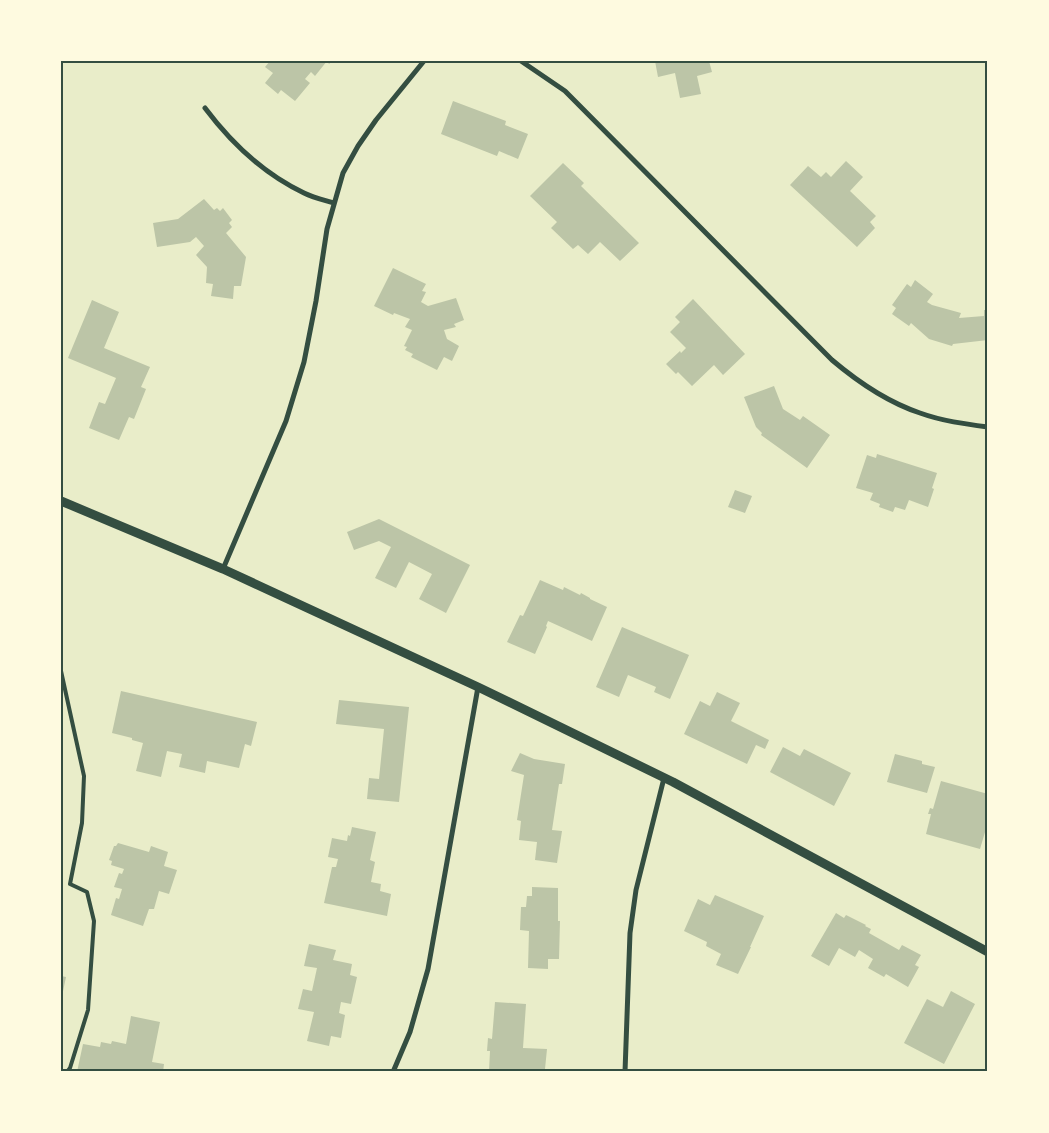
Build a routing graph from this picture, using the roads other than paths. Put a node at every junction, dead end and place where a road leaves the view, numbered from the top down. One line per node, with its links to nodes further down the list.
1 (424, 61): 4 (street)
2 (521, 61): 5 (street)
3 (205, 108): 4 (street)
4 (334, 203): 7 (street)
5 (988, 427)
6 (61, 500): 7 (street)
7 (224, 568): 9 (street)
8 (61, 671): 12 (lane)
9 (478, 687): 10 (street); 13 (street)
10 (664, 778): 11 (street); 14 (street)
11 (988, 952)
12 (67, 1072)
13 (393, 1072)
14 (625, 1072)

